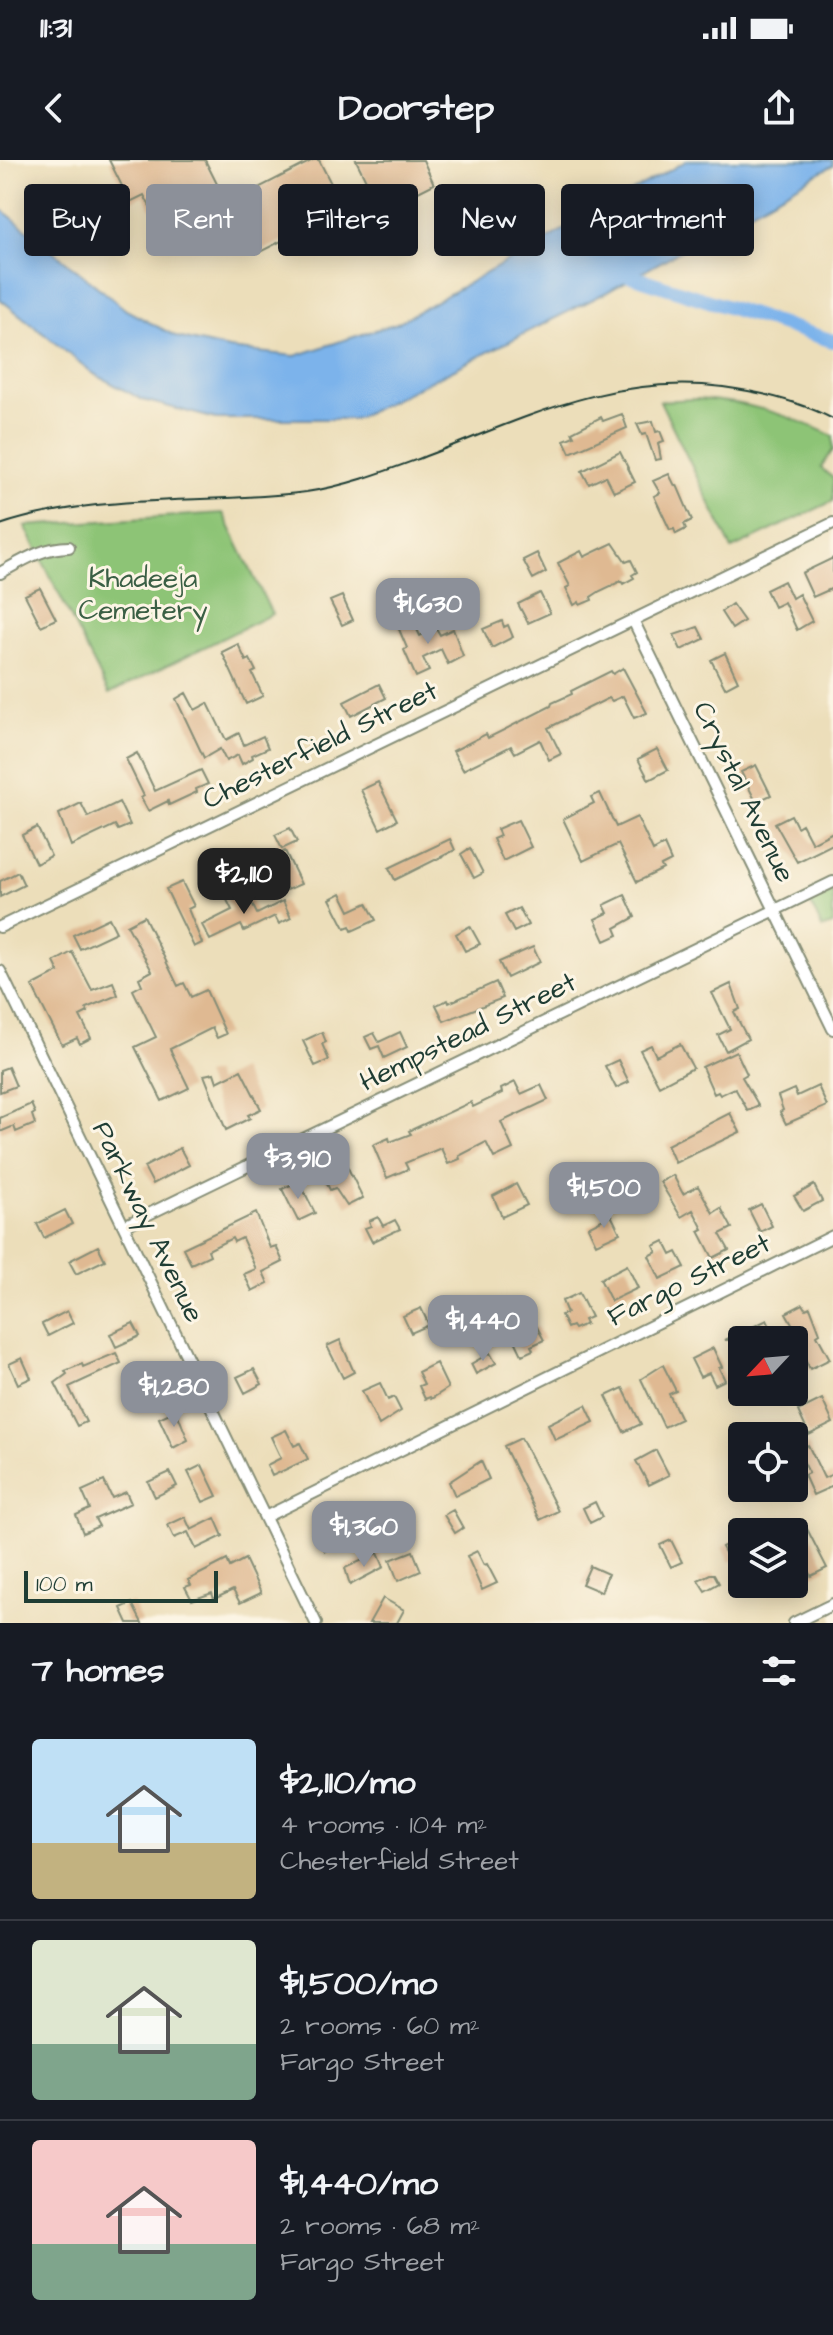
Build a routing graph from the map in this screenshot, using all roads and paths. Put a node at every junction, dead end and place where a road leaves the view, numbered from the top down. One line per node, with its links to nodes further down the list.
1 (833, 523): 4 (street, Chesterfield Street)
2 (69, 547): 3 (street)
3 (0, 573)
4 (633, 620): 6 (street, Crystal Avenue); 7 (street, Chesterfield Street)
5 (833, 882): 6 (street, Hempstead Street)
6 (775, 910): 9 (street, Crystal Avenue); 10 (street, Hempstead Street)
7 (0, 927)
8 (0, 971): 10 (street, Parkway Avenue)
9 (833, 1029)
10 (124, 1226): 12 (street, Parkway Avenue)
11 (833, 1236): 12 (street, Fargo Street)
12 (265, 1517): 14 (street, Parkway Avenue)
13 (833, 1604): 15 (street)
14 (316, 1623)
15 (794, 1623)

